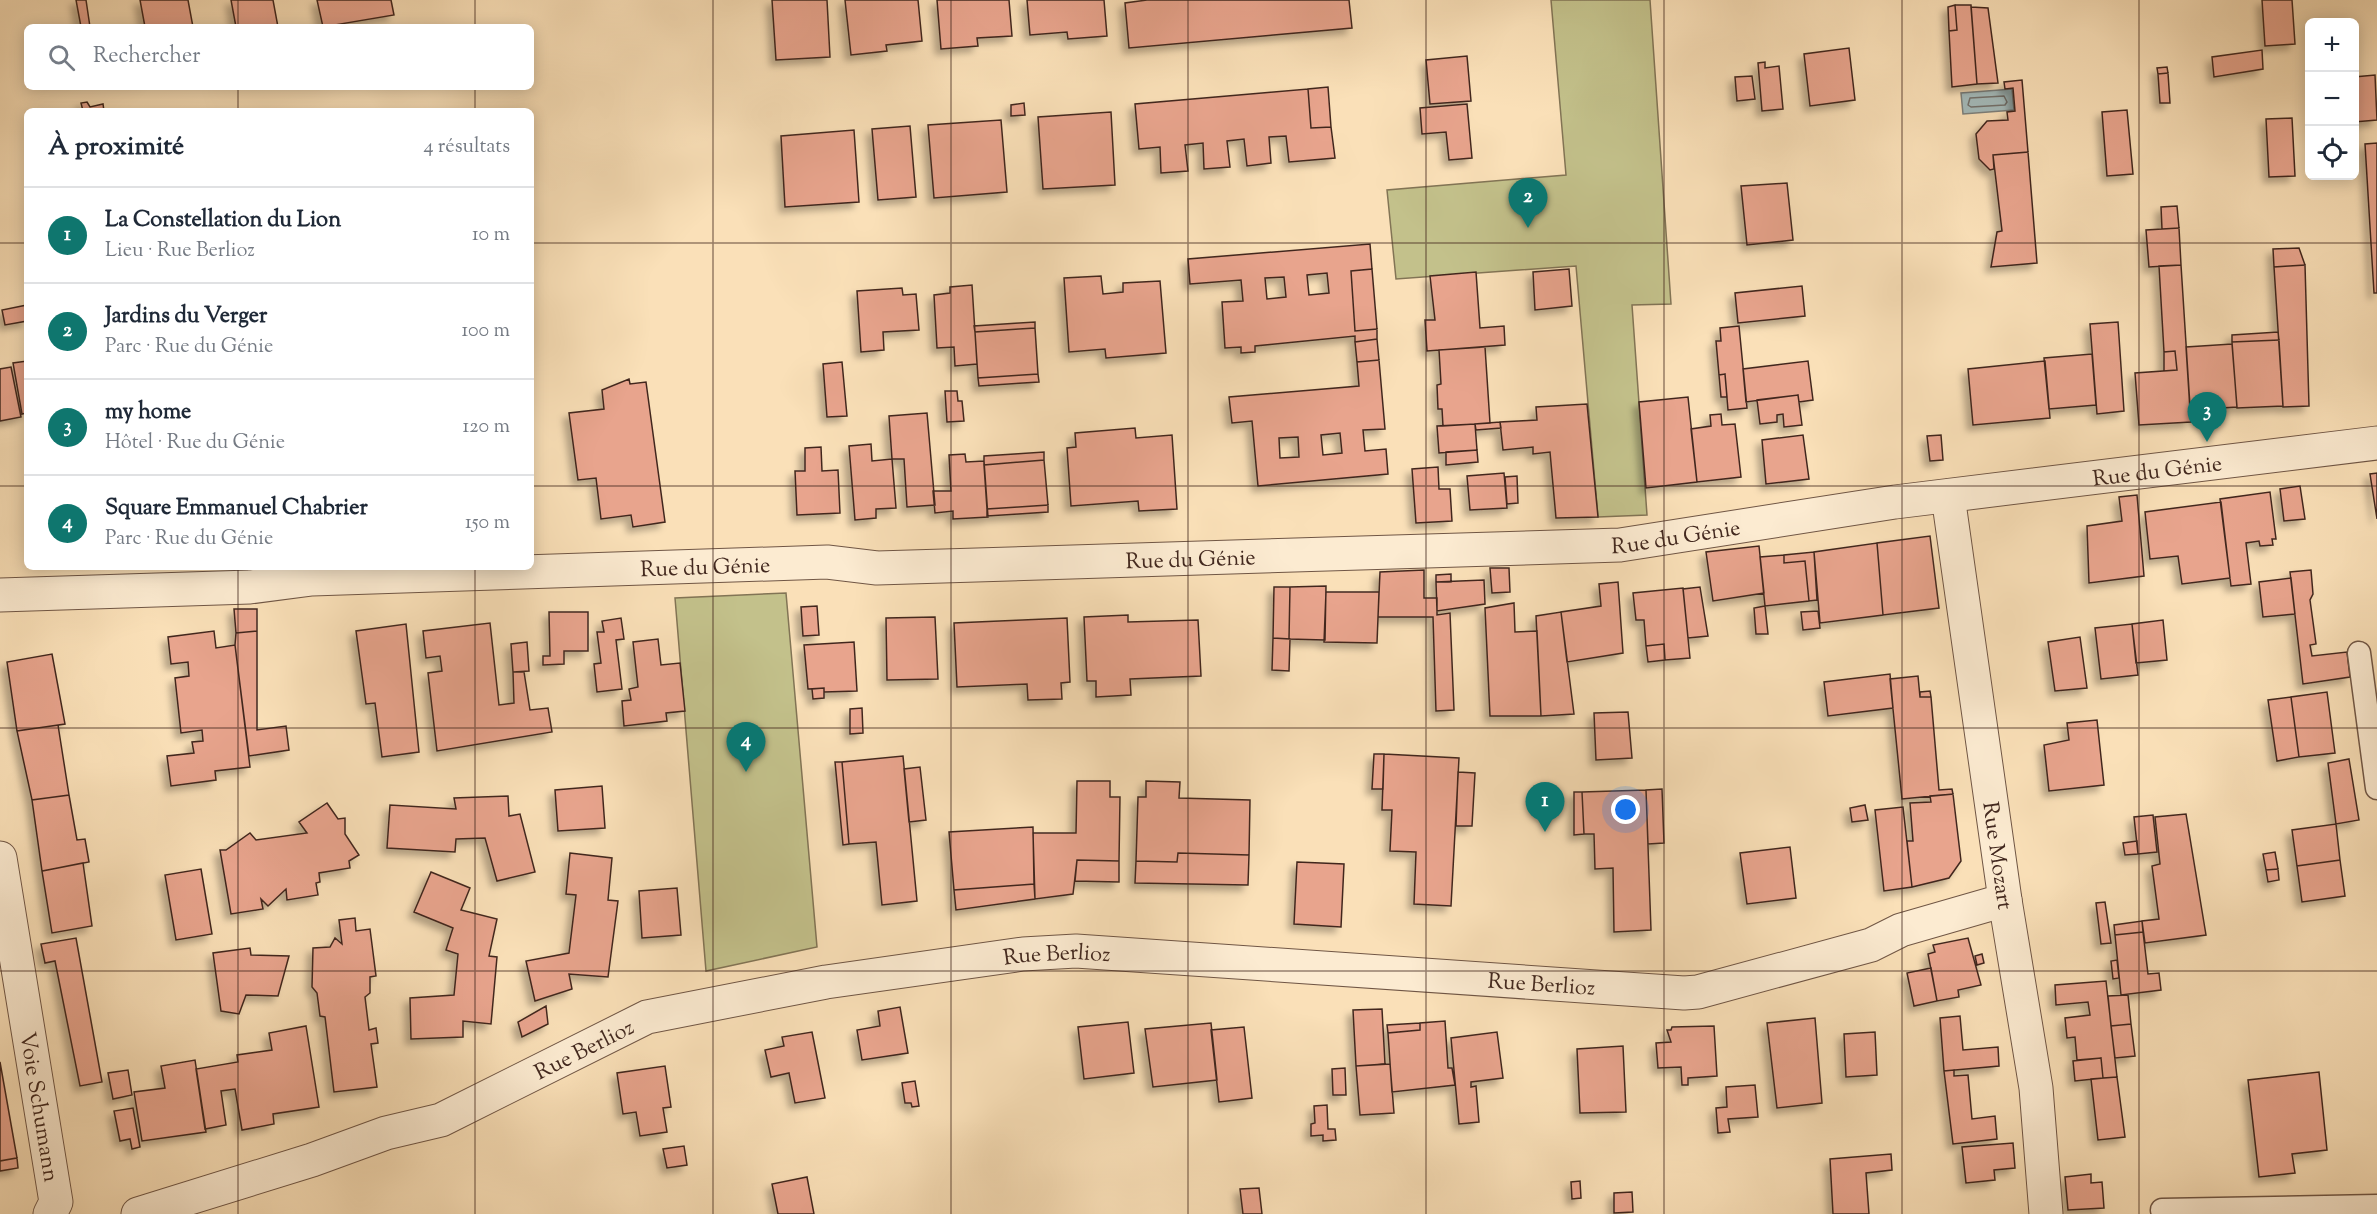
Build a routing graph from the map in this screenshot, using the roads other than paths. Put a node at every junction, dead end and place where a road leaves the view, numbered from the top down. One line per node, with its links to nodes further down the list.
1 (2377, 443): 2 (street, Rue du Génie)
2 (1948, 496): 3 (street, Rue du Génie); 7 (street, Rue Mozart)
3 (0, 595)
4 (2359, 653): 5 (lane)
5 (2377, 788)
6 (0, 863): 8 (street, Voie Schumann)
7 (2005, 900): 12 (street, Rue Berlioz); 13 (street, Rue Mozart)
8 (7, 947): 11 (street, Voie Schumann)
9 (2377, 1206): 10 (lane)
10 (2163, 1210)
11 (51, 1214)
12 (138, 1214)
13 (2046, 1214)

